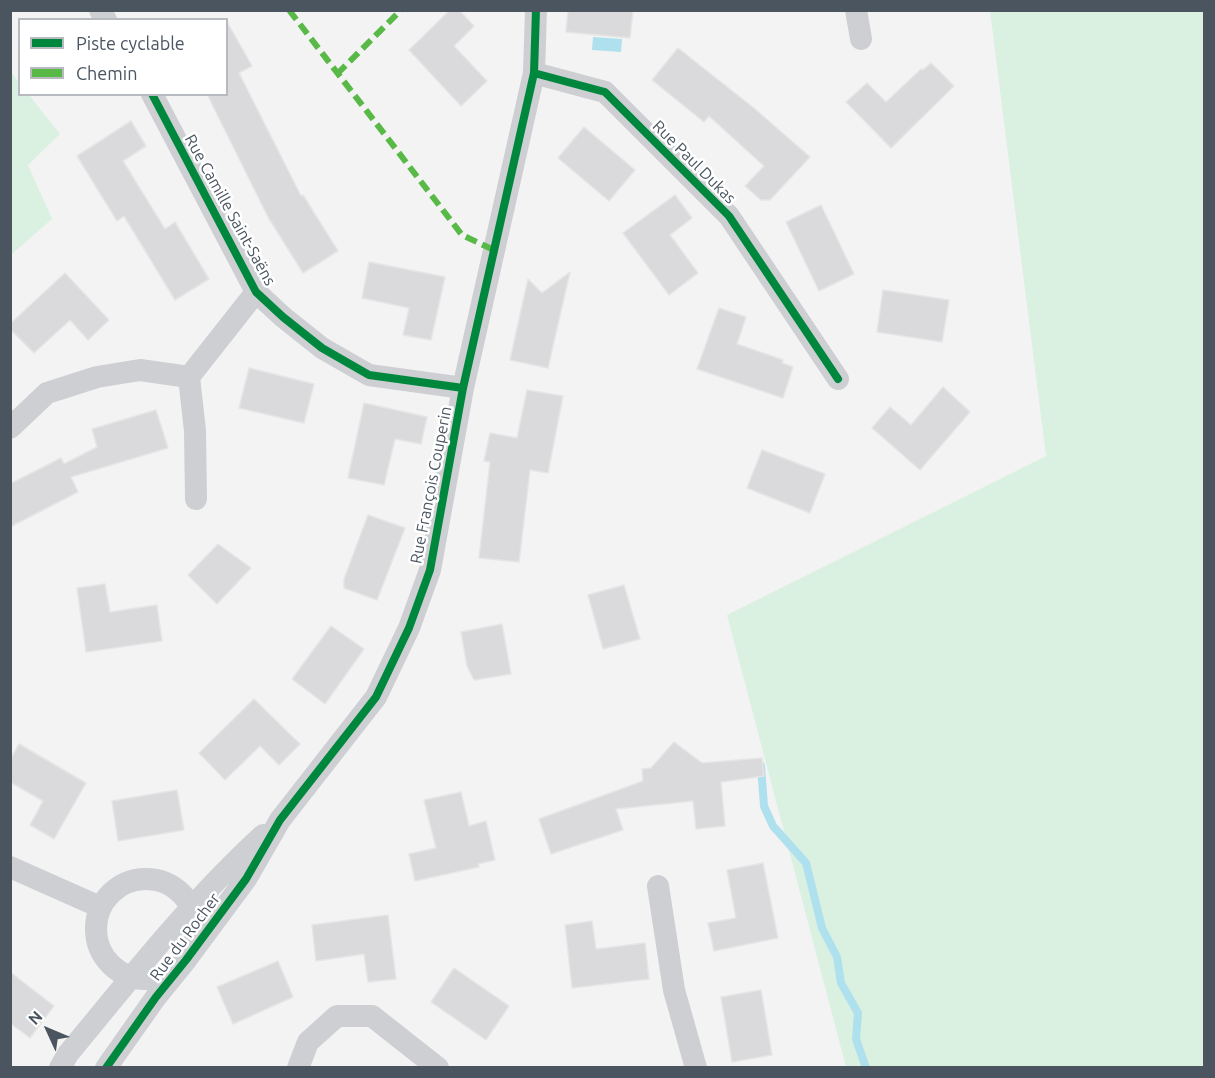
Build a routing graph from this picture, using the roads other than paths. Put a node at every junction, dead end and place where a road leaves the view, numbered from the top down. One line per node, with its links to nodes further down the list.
1 (536, 10): 4 (street, Rue François Couperin)
2 (856, 10): 3 (street)
3 (861, 39)
4 (534, 73): 8 (street, Rue Paul Dukas); 9 (street, Rue François Couperin)
5 (153, 96): 6 (street, Rue Camille Saint-Saëns)
6 (256, 292): 7 (street); 9 (street, Rue Camille Saint-Saëns)
7 (189, 377): 10 (street); 11 (street)
8 (838, 379)
9 (463, 388): 12 (street, Rue François Couperin)
10 (10, 428)
11 (196, 499)
12 (280, 820): 16 (street, Rue du Rocher); 17 (street, Rue du Rocher)
13 (10, 867): 15 (street)
14 (658, 886): 23 (street)
15 (100, 907): 16 (street); 18 (street)
16 (192, 908): 17 (street); 18 (street, Rue du Rocher)
17 (186, 960): 18 (street); 20 (street, Rue du Rocher)
18 (130, 978): 19 (street, Rue du Rocher)
19 (60, 1068)
20 (106, 1068)
21 (298, 1068): 22 (street)
22 (438, 1068)
23 (696, 1068)

